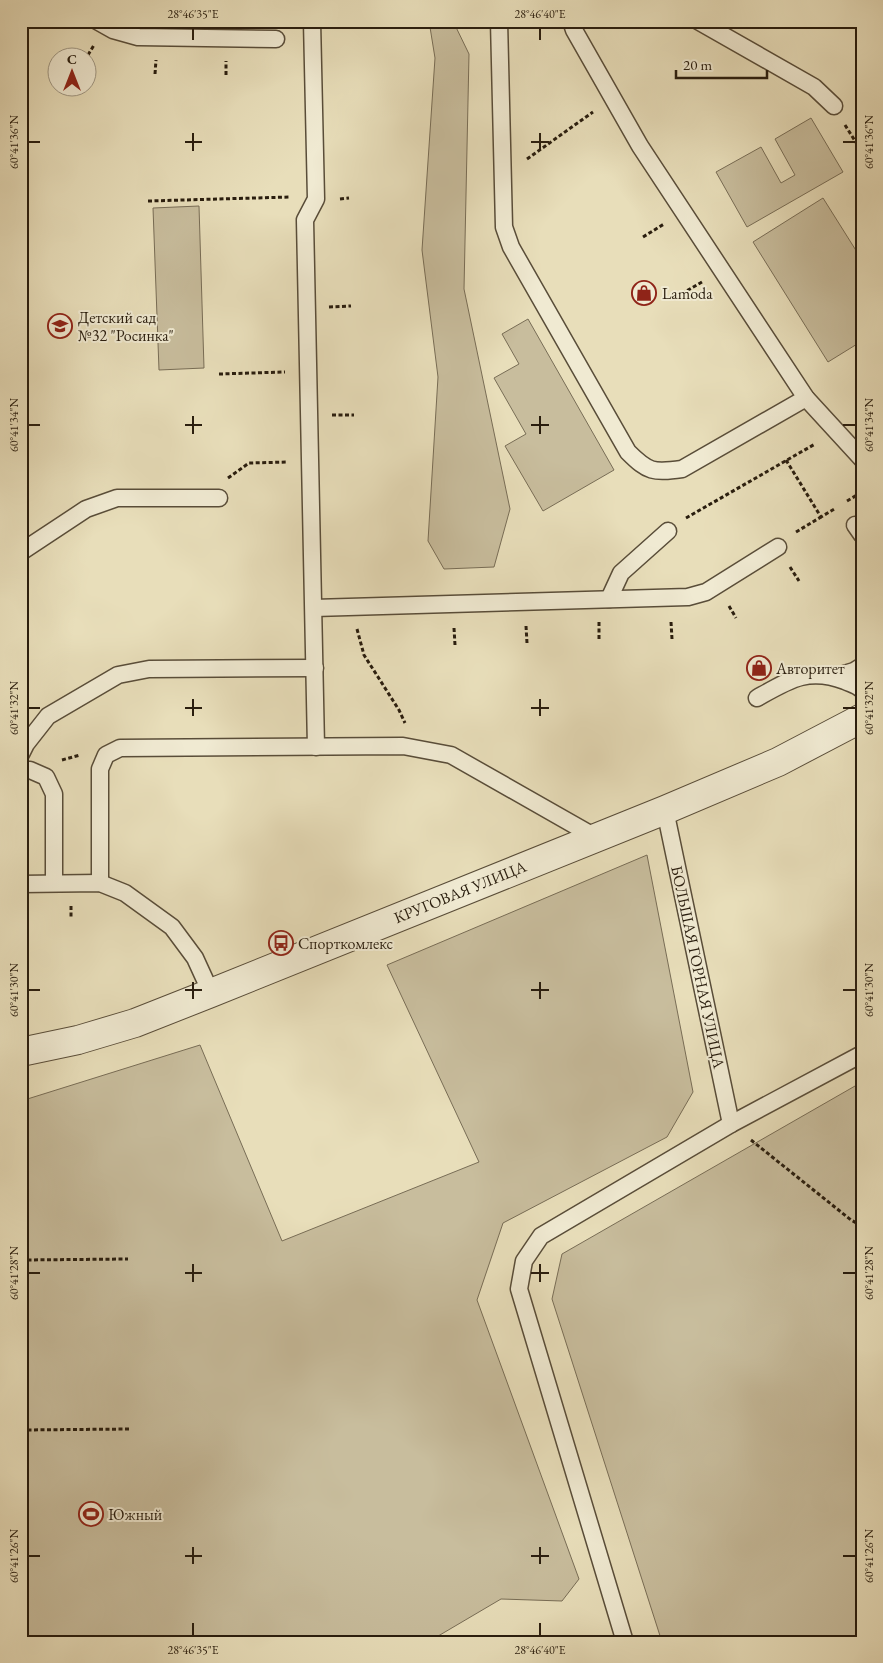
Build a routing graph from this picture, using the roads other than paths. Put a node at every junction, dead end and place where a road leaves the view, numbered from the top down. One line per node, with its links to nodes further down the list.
1 (97, 21): 6 (lane)
2 (312, 21): 15 (lane)
3 (499, 21): 8 (lane)
4 (571, 21): 8 (lane)
5 (698, 21): 7 (lane)
6 (276, 39)
7 (834, 106)
8 (806, 398): 9 (lane)
9 (862, 459)
10 (219, 498): 13 (lane)
11 (668, 531): 14 (lane)
12 (778, 547): 14 (lane)
13 (21, 552)
14 (609, 599): 15 (lane)
15 (314, 608): 17 (lane)
16 (862, 666): 18 (lane)
17 (315, 668): 22 (lane); 23 (lane)
18 (834, 677): 19 (lane); 20 (lane)
19 (862, 690)
20 (758, 698)
21 (862, 718): 25 (street, КРУГОВАЯ УЛИЦА)
22 (316, 747): 26 (lane); 28 (lane)
23 (21, 754)
24 (26, 770): 27 (lane)
25 (665, 810): 26 (street, КРУГОВАЯ УЛИЦА); 33 (lane, БОЛЬШАЯ ГОРНАЯ УЛИЦА)
26 (596, 838): 30 (street, КРУГОВАЯ УЛИЦА)
27 (54, 883): 28 (lane); 29 (lane)
28 (100, 883): 30 (lane)
29 (21, 884)
30 (211, 993): 31 (street, КРУГОВАЯ УЛИЦА)
31 (21, 1052)
32 (862, 1054): 33 (lane)
33 (731, 1124): 34 (lane)
34 (625, 1642)

